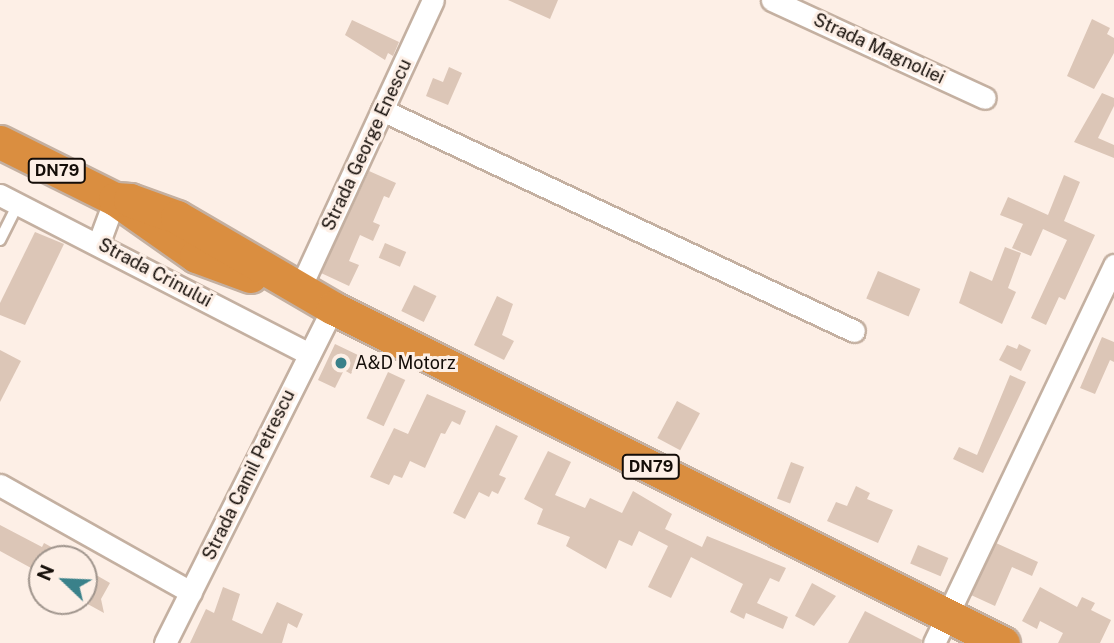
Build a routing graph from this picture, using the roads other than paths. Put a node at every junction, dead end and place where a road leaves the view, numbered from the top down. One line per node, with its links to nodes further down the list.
1 (433, 0): 4 (street, Strada George Enescu)
2 (772, 0): 3 (street, Strada Magnoliei)
3 (985, 98)
4 (382, 110): 11 (street, Strada George Enescu); 14 (street)
5 (0, 142): 7 (highway, DN79)
6 (9, 199): 8 (lane); 9 (street, Strada Crinului)
7 (115, 200): 9 (street); 11 (highway, DN79)
8 (0, 240)
9 (99, 242): 15 (street, Strada Crinului)
10 (1114, 265): 12 (street)
11 (299, 290): 13 (highway, DN79)
12 (1106, 300): 18 (street)
13 (332, 307): 15 (street, Strada Camil Petrescu); 18 (highway, DN79)
14 (854, 331)
15 (309, 354): 17 (street, Strada Camil Petrescu)
16 (0, 485): 17 (street)
17 (191, 592): 19 (street, Strada Camil Petrescu)
18 (941, 629): 20 (highway, DN79)
19 (166, 643)
20 (1003, 643)

